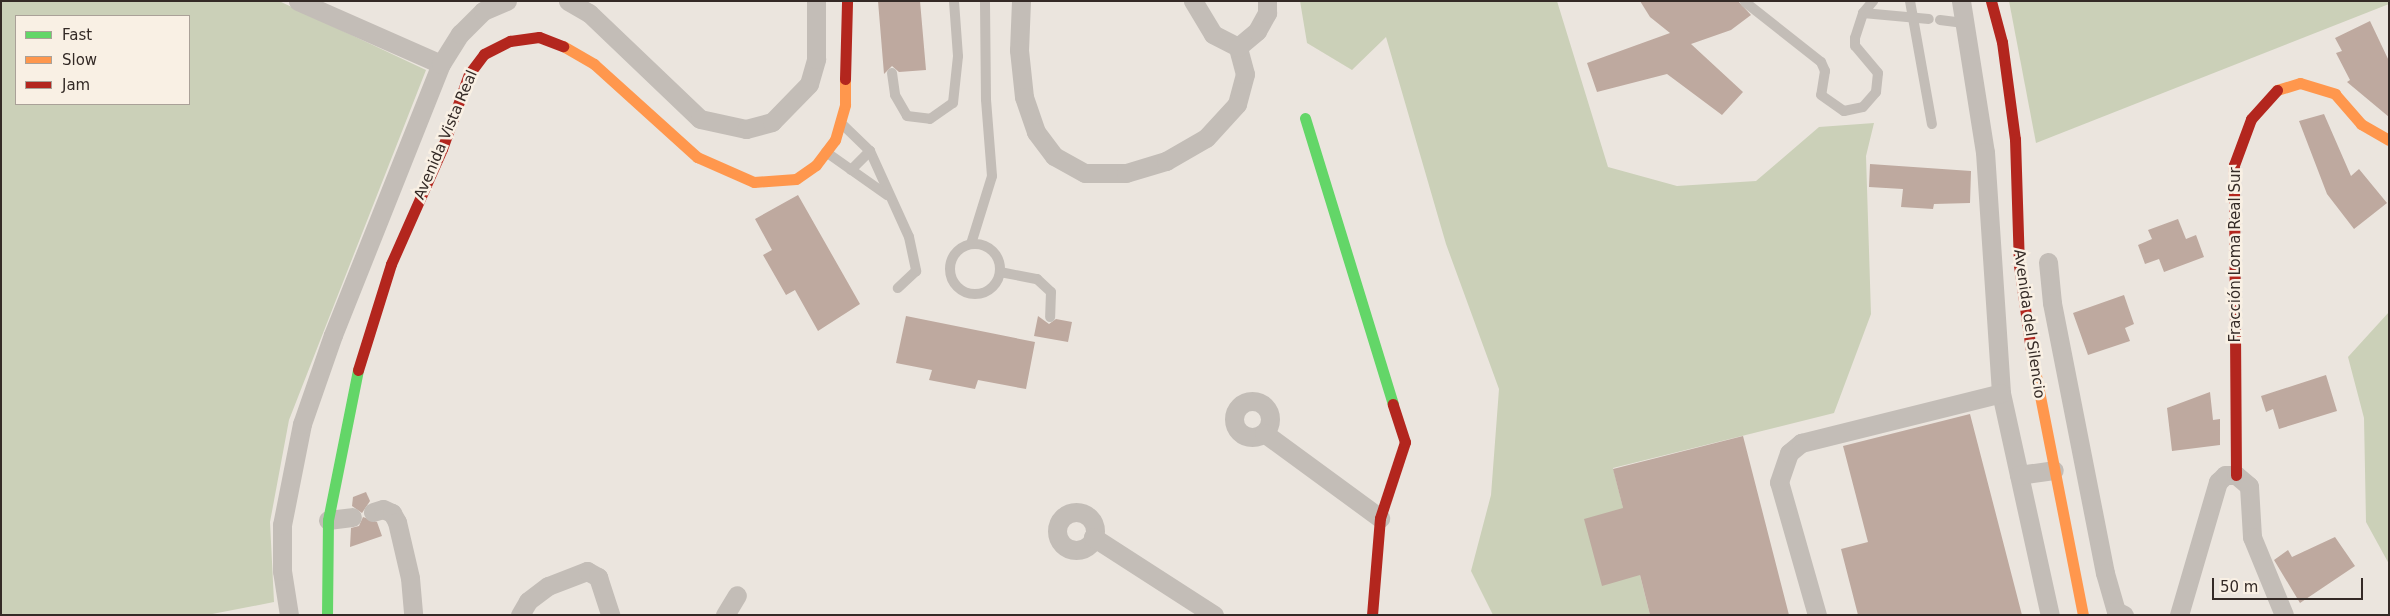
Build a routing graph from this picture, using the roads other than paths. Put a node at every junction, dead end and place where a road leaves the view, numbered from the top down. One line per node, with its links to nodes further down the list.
1 (298, 1): 22 (street)
2 (507, 1): 22 (street, Avenida Vista Real)
3 (568, 1): 23 (street)
4 (848, 1): 27 (street, Avenida Vista Real)
5 (954, 1): 24 (lane)
6 (985, 1): 34 (lane)
7 (1022, 1): 21 (street)
8 (1192, 1): 21 (street)
9 (1267, 1): 21 (street)
10 (1873, 1): 16 (lane)
11 (1910, 1): 17 (lane)
12 (1962, 1): 20 (street, Avenida del Silencio)
13 (1991, 1): 45 (street, Avenida del Silencio)
14 (1746, 2): 16 (lane)
15 (813, 4): 23 (street)
16 (1863, 13): 17 (lane)
17 (1915, 18): 18 (lane); 28 (lane)
18 (1929, 19)
19 (1940, 20): 20 (lane)
20 (1966, 23): 43 (street, Avenida del Silencio)
21 (1238, 47)
22 (441, 64): 35 (street, Avenida Vista Real)
23 (648, 73): 25 (street)
24 (892, 73)
25 (634, 102): 31 (street, Avenida Vista Real); 37 (street, Avenida Vista Real)
26 (1305, 118): 50 (street)
27 (840, 122): 30 (lane); 31 (street, Avenida Vista Real)
28 (1932, 124)
29 (2389, 140): 47 (street, Fracción Loma Real Sur)
30 (870, 151): 32 (lane); 33 (lane)
31 (826, 152): 32 (lane)
32 (851, 170): 33 (lane)
33 (887, 195): 39 (lane)
34 (971, 244): 38 (lane); 38 (lane)
35 (366, 253): 37 (street); 41 (street, Avenida Vista Real)
36 (2048, 262): 65 (street)
37 (391, 264): 42 (street, Avenida Vista Real)
38 (1000, 272): 40 (lane)
39 (898, 288)
40 (1050, 316)
41 (333, 335): 42 (street); 54 (street, Avenida Vista Real)
42 (363, 346): 51 (street, Avenida Vista Real)
43 (2001, 393): 46 (street, Avenida del Silencio); 62 (street)
44 (1264, 433): 50 (street)
45 (2054, 470): 46 (street); 64 (street, Avenida del Silencio)
46 (2018, 475): 63 (street, Avenida del Silencio)
47 (2236, 475): 66 (street); 67 (street)
48 (378, 510): 56 (street)
49 (352, 517): 51 (street)
50 (1380, 518): 61 (street)
51 (328, 520): 55 (street, Avenida Vista Real)
52 (1093, 538): 60 (street)
53 (737, 595): 59 (street)
54 (289, 615)
55 (327, 615)
56 (413, 615)
57 (520, 615): 58 (street)
58 (610, 615)
59 (726, 615)
60 (1214, 615)
61 (1372, 615)
62 (1817, 615)
63 (2050, 615)
64 (2083, 615)
65 (2124, 615)
66 (2179, 615)
67 (2284, 615)

